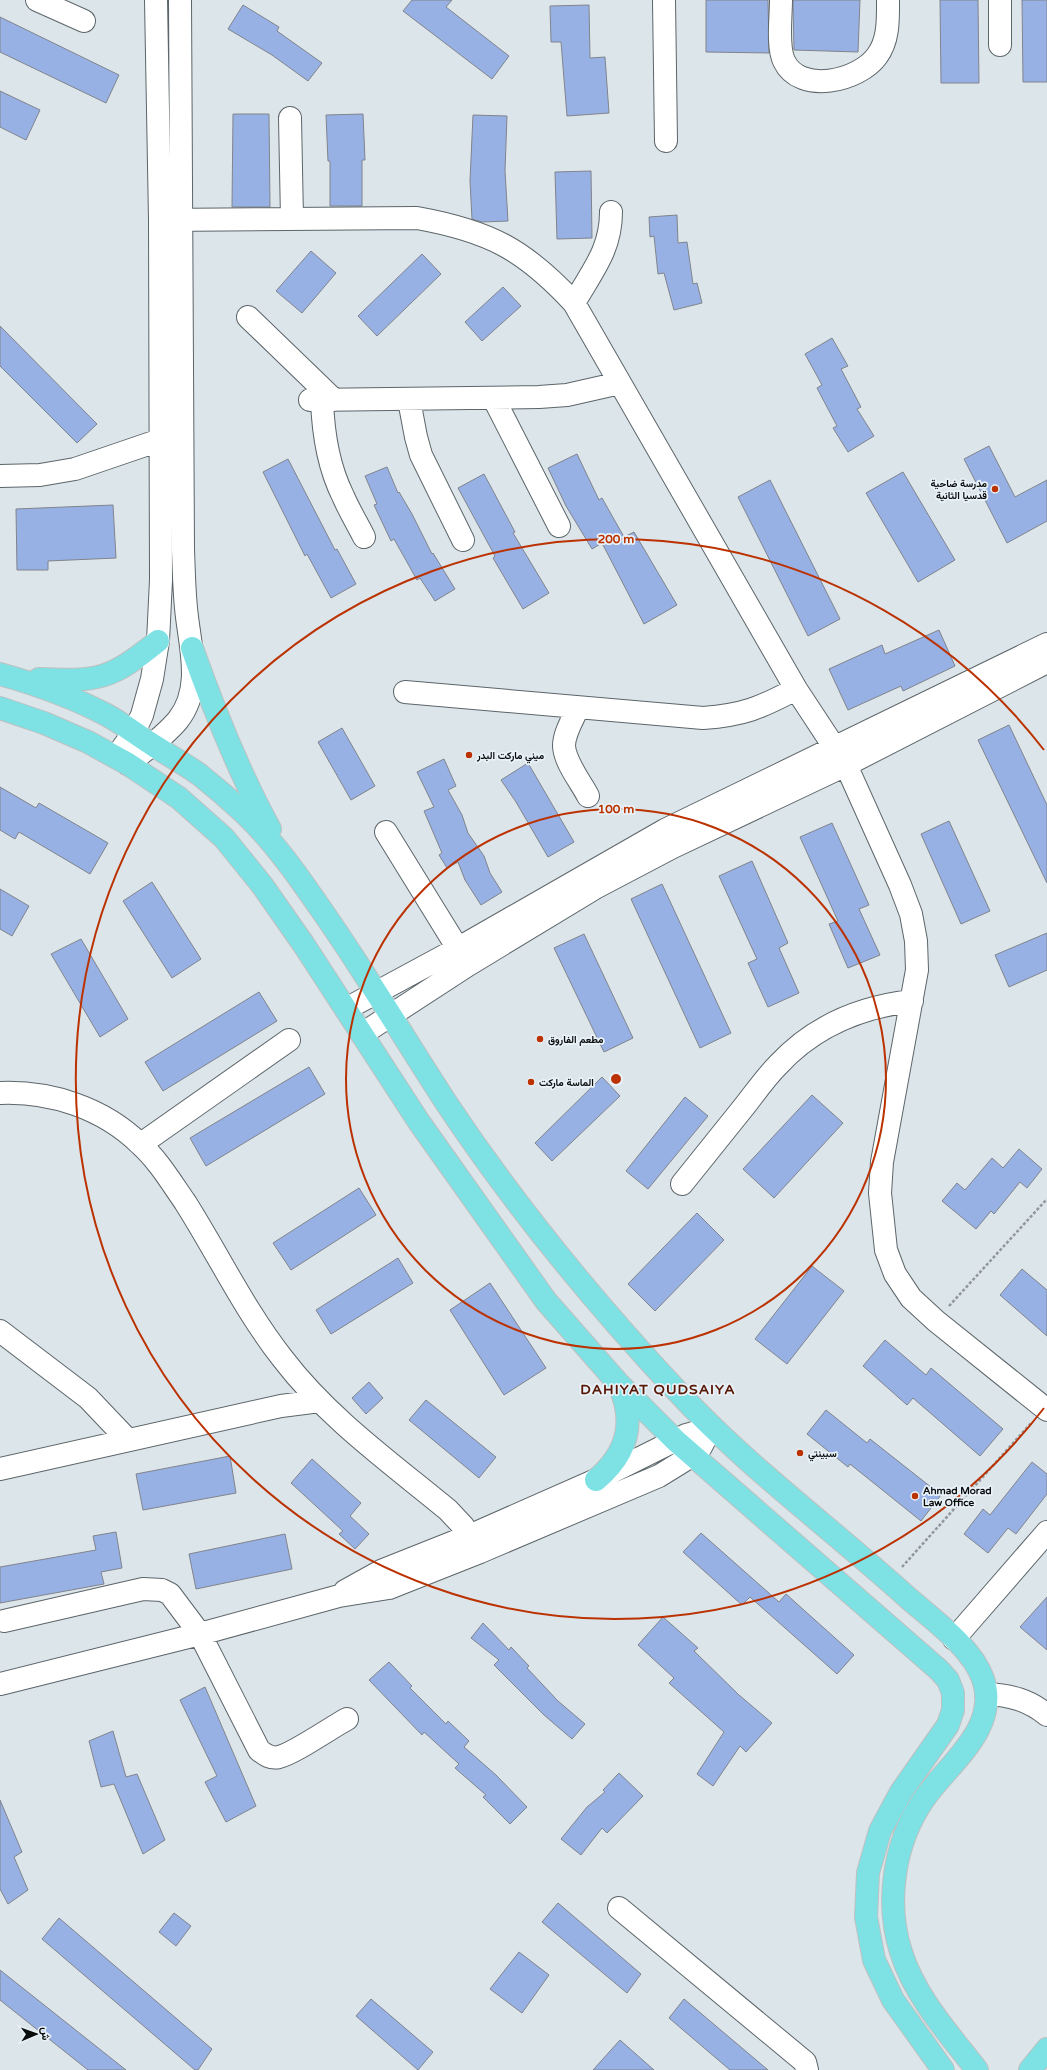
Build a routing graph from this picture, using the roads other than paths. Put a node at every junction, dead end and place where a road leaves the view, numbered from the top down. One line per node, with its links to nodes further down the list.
1 (37, 0): 8 (street)
2 (156, 0): 14 (street)
3 (180, 0): 14 (street)
4 (664, 0): 11 (street)
5 (781, 0): 6 (street)
6 (888, 0)
7 (1000, 0): 9 (street)
8 (84, 21)
9 (1000, 45)
10 (290, 118): 13 (street)
11 (666, 141)
12 (610, 212): 15 (street)
13 (292, 219): 14 (street); 15 (street)
14 (171, 220): 21 (street); 28 (street)
15 (574, 303): 17 (street)
16 (248, 317): 19 (street)
17 (620, 383): 18 (street); 31 (street)
18 (494, 399): 20 (street); 23 (street)
19 (322, 400): 20 (street); 24 (street)
20 (409, 400): 25 (street)
21 (160, 440): 22 (street); 26 (street)
22 (0, 476)
23 (559, 526)
24 (364, 537)
25 (463, 540)
26 (158, 641): 28 (street); 30 (main road); 35 (street)
27 (1047, 644): 36 (street)
28 (192, 648): 35 (street); 44 (main road)
29 (1047, 662): 38 (street)
30 (8, 676): 35 (main road)
31 (796, 688): 34 (street); 36 (street)
32 (405, 692): 34 (street)
33 (0, 708): 37 (main road)
34 (578, 708): 40 (street)
35 (143, 738): 37 (street); 44 (main road)
36 (834, 747): 38 (street); 39 (street)
37 (122, 761): 48 (main road)
38 (846, 765): 41 (street); 47 (street)
39 (745, 789): 41 (street); 43 (street)
40 (588, 796)
41 (755, 809): 43 (street)
42 (386, 832): 45 (street)
43 (669, 838): 45 (street)
44 (289, 863): 46 (main road)
45 (463, 957): 46 (street); 49 (street)
46 (377, 992): 48 (street); 49 (main road)
47 (912, 1001): 54 (street); 58 (street)
48 (346, 1009): 50 (main road)
49 (392, 1015): 50 (street); 59 (main road)
50 (362, 1034): 56 (main road)
51 (289, 1040): 53 (street)
52 (0, 1093): 53 (street)
53 (141, 1144): 57 (street)
54 (682, 1184)
55 (0, 1331): 60 (street)
56 (618, 1382): 61 (main road); 64 (main road)
57 (320, 1401): 60 (street); 66 (street)
58 (1046, 1409)
59 (711, 1428): 61 (street); 62 (street); 69 (main road)
60 (128, 1439): 63 (street)
61 (675, 1440): 62 (main road); 64 (street)
62 (693, 1455): 66 (street); 71 (main road)
63 (0, 1469)
64 (596, 1480): 66 (street)
65 (1047, 1532): 69 (street)
66 (475, 1544): 68 (street)
67 (4, 1621): 68 (street)
68 (200, 1634): 70 (street); 74 (street)
69 (954, 1639): 72 (main road)
70 (0, 1684)
71 (953, 1693): 72 (main road); 79 (main road)
72 (986, 1694): 73 (street); 77 (main road)
73 (1047, 1715)
74 (347, 1719)
75 (619, 1908): 78 (street)
76 (1047, 2049): 80 (main road)
77 (970, 2068)
78 (807, 2070)
79 (943, 2070)
80 (1030, 2070)

